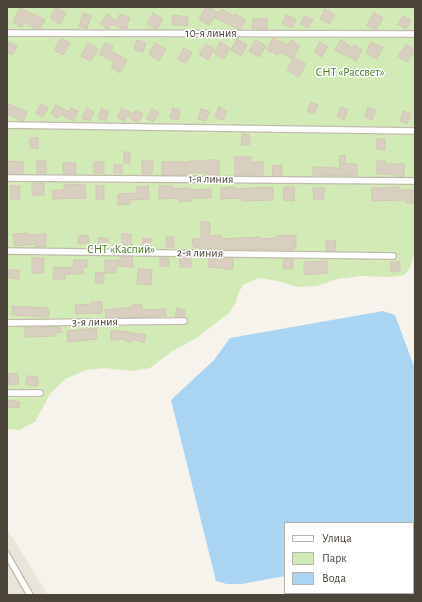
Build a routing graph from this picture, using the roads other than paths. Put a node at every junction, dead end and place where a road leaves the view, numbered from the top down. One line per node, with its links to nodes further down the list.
1 (7, 33): 2 (street, 10-я линия)
2 (415, 34)
3 (7, 125): 4 (street)
4 (415, 131)
5 (7, 178): 6 (street, 1-я линия)
6 (415, 181)
7 (7, 250): 8 (street, 2-я линия)
8 (393, 256)
9 (184, 321): 10 (street, 3-я линия)
10 (7, 323)
11 (7, 392): 12 (street)
12 (40, 393)
13 (7, 555): 14 (street)
14 (30, 595)

